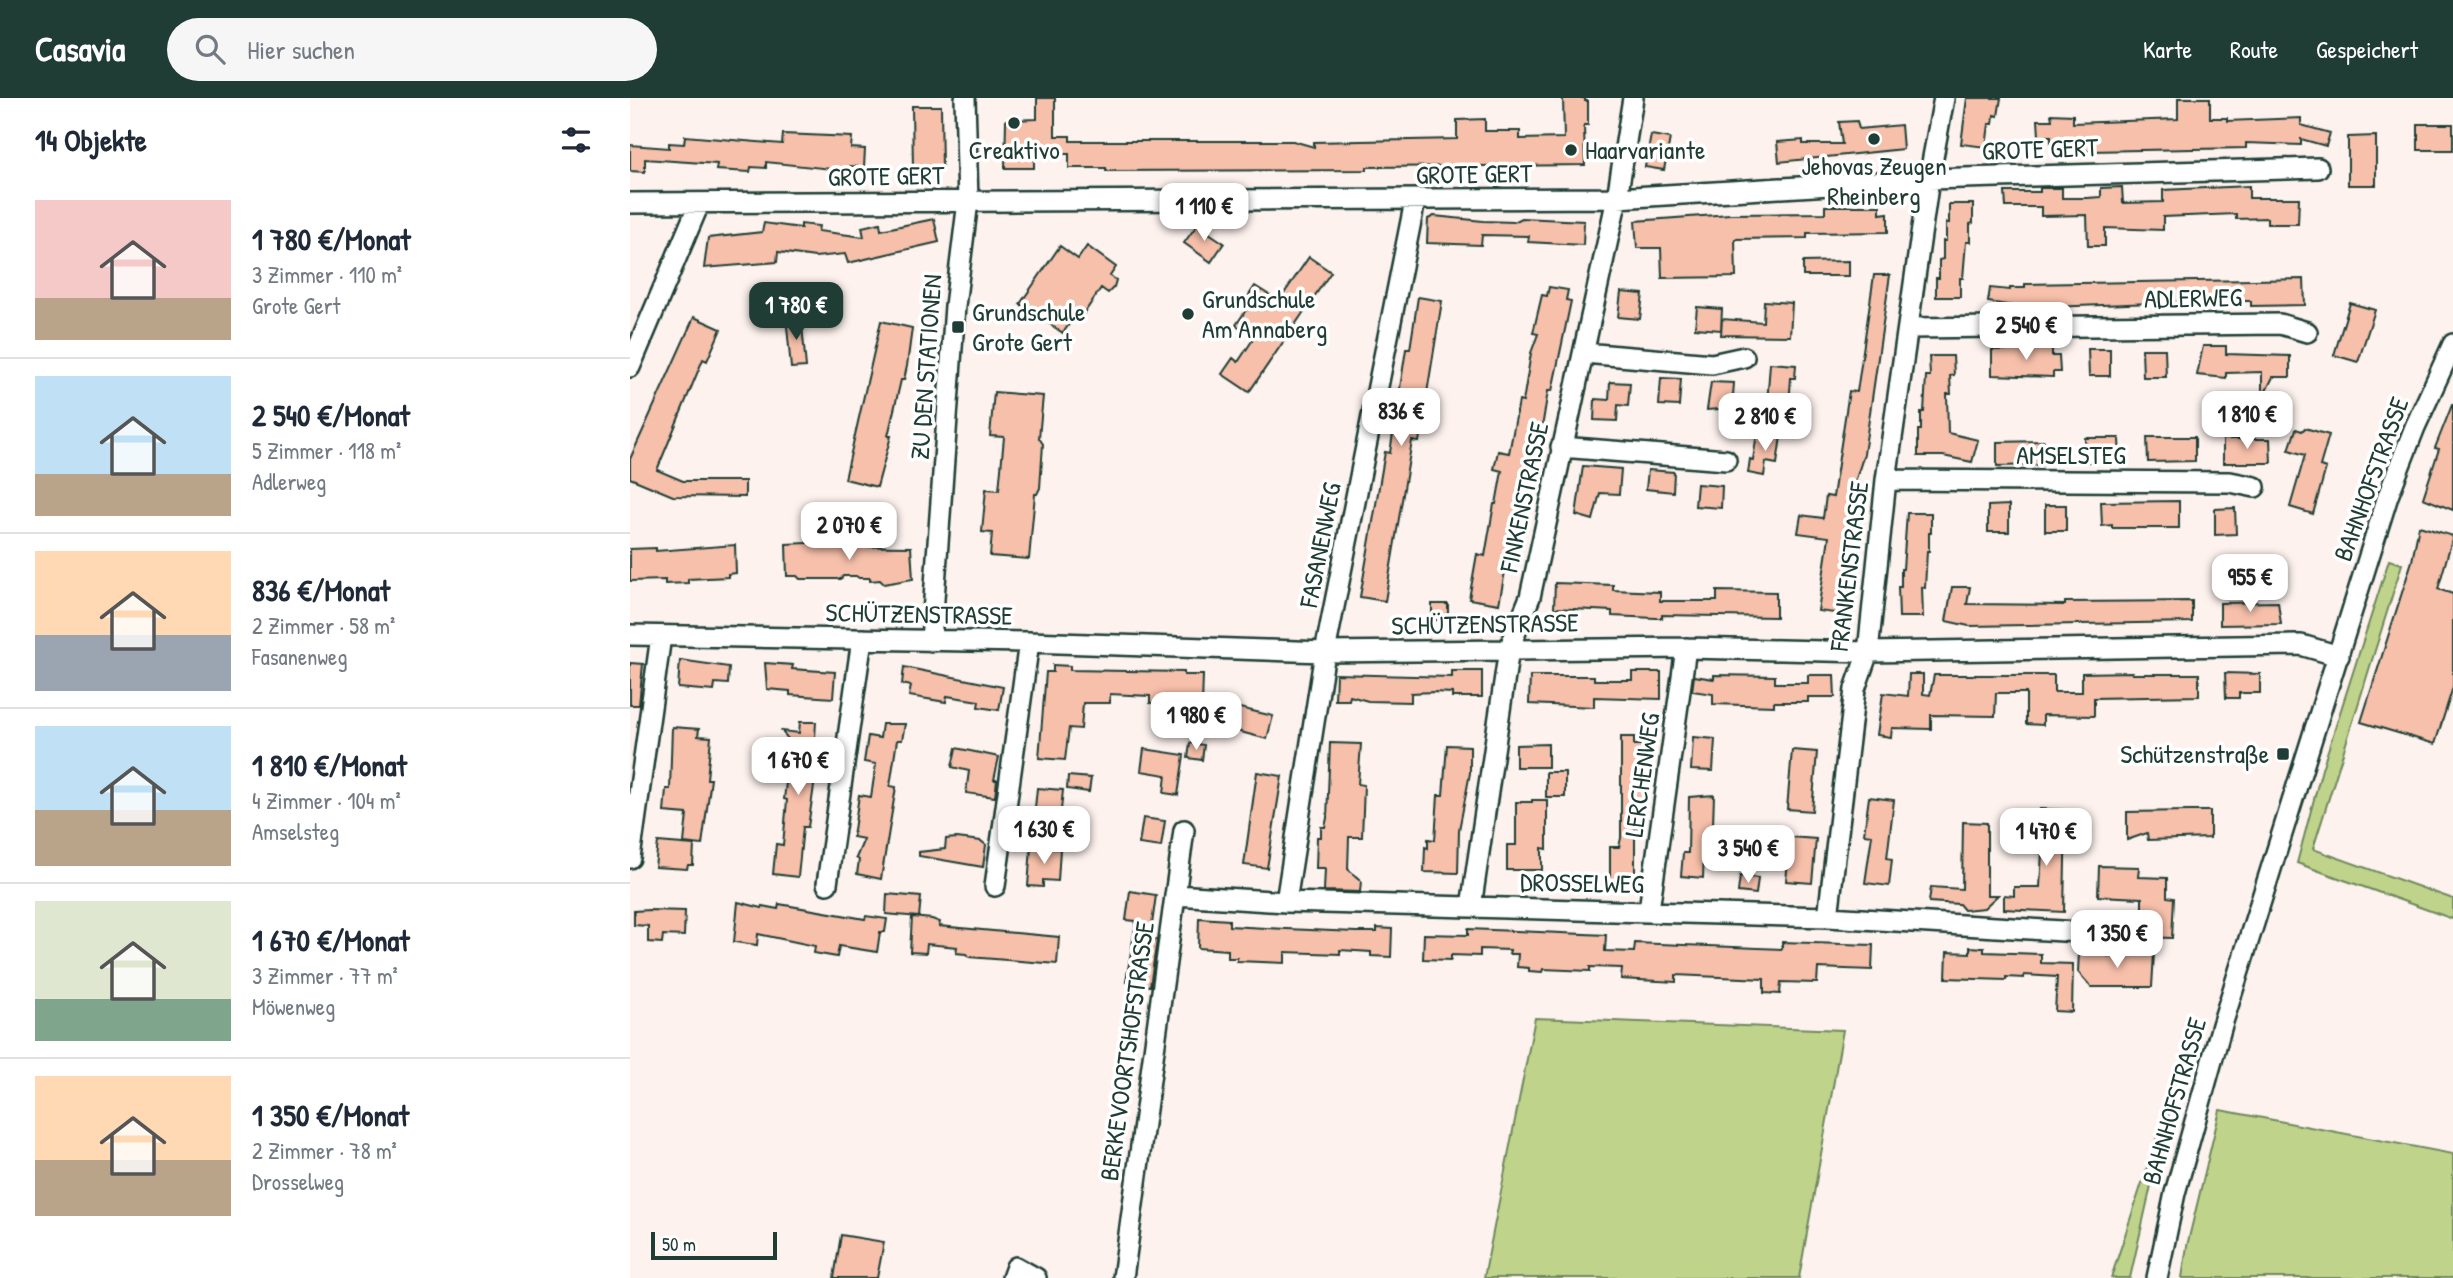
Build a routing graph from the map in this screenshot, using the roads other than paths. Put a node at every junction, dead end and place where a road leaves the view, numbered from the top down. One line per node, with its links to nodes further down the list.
1 (965, 98): 7 (street, ZU DEN STATIONEN)
2 (1633, 98): 6 (street, FINKENSTRASSE)
3 (1944, 98): 5 (street, FRANKENSTRASSE)
4 (2318, 168): 5 (street, GROTE GERT)
5 (1929, 179): 6 (street, GROTE GERT); 11 (street, FRANKENSTRASSE)
6 (1617, 198): 8 (street, GROTE GERT); 14 (street, FINKENSTRASSE)
7 (968, 201): 8 (street, GROTE GERT); 10 (street, GROTE GERT); 24 (street, ZU DEN STATIONEN)
8 (1415, 201): 28 (street, FASANENWEG)
9 (630, 203): 10 (street, GROTE GERT)
10 (699, 204): 16 (street)
11 (1910, 328): 12 (street, ADLERWEG); 19 (street, FRANKENSTRASSE)
12 (2307, 332)
13 (2453, 344): 30 (street, BAHNHOFSTRASSE)
14 (1584, 353): 15 (street); 17 (street, FINKENSTRASSE)
15 (1744, 357)
16 (630, 367)
17 (1561, 447): 18 (street); 27 (street, FINKENSTRASSE)
18 (1726, 460)
19 (1886, 480): 20 (street, AMSELSTEG); 29 (street, FRANKENSTRASSE)
20 (2255, 487)
21 (630, 635): 22 (street, SCHÜTZENSTRASSE)
22 (661, 636): 23 (street, SCHÜTZENSTRASSE); 32 (street)
23 (862, 639): 24 (street, SCHÜTZENSTRASSE); 33 (street)
24 (931, 641): 25 (street, SCHÜTZENSTRASSE)
25 (1029, 642): 28 (street, SCHÜTZENSTRASSE); 34 (street)
26 (1686, 648): 27 (street, SCHÜTZENSTRASSE); 29 (street, SCHÜTZENSTRASSE); 38 (street, LERCHENWEG)
27 (1508, 649): 28 (street, SCHÜTZENSTRASSE); 37 (street, FINKENSTRASSE)
28 (1325, 652): 36 (street, FASANENWEG)
29 (1868, 652): 30 (street, SCHÜTZENSTRASSE); 39 (street, FRANKENSTRASSE)
30 (2339, 656): 44 (street, BAHNHOFSTRASSE)
31 (1184, 830): 35 (street, BERKEVOORTSHOFSTRASSE)
32 (630, 858)
33 (827, 884)
34 (995, 886)
35 (1175, 895): 36 (street, DROSSELWEG); 43 (street, BERKEVOORTSHOFSTRASSE)
36 (1286, 902): 37 (street, DROSSELWEG)
37 (1471, 907): 38 (street, DROSSELWEG)
38 (1649, 910): 39 (street, DROSSELWEG)
39 (1828, 917): 40 (street, DROSSELWEG)
40 (2115, 934)
41 (1012, 1278): 42 (street)
42 (1036, 1278)
43 (1123, 1278)
44 (2157, 1278)

